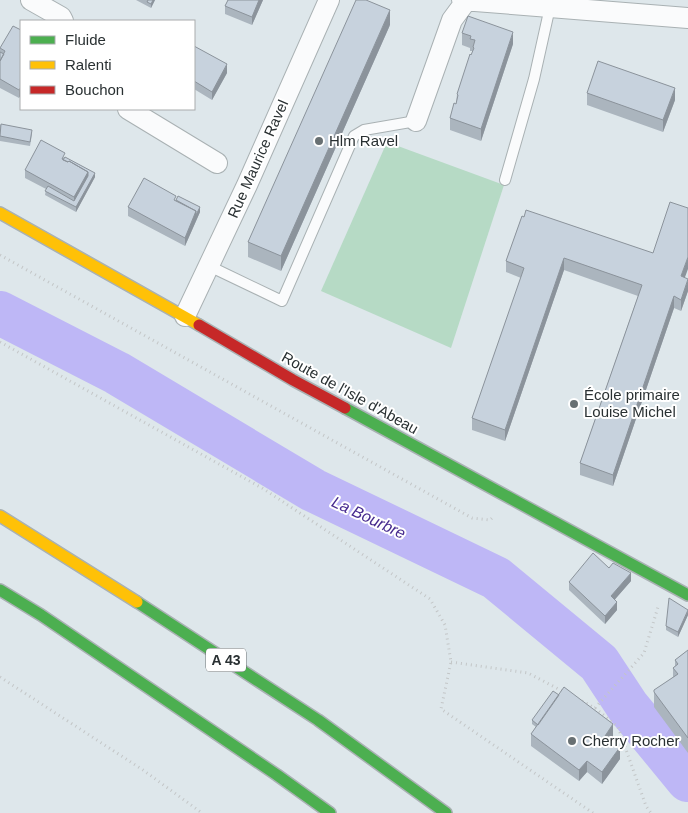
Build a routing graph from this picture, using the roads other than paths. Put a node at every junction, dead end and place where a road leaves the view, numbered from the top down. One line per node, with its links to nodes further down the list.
1 (31, 0): 7 (street)
2 (329, 0): 13 (street, Rue Maurice Ravel)
3 (462, 0): 4 (street)
4 (466, 1): 5 (street); 9 (street)
5 (550, 7): 6 (street); 11 (lane)
6 (688, 18)
7 (63, 20)
8 (130, 110): 10 (street)
9 (416, 122): 13 (lane)
10 (217, 163)
11 (506, 180)
12 (0, 214): 14 (main road, Route de l'Isle d'Abeau)
13 (209, 266): 14 (street, Rue Maurice Ravel)
14 (185, 316): 17 (main road, Route de l'Isle d'Abeau)
15 (0, 516): 19 (main road, A 43)
16 (0, 590): 18 (main road)
17 (688, 595)
18 (330, 813)
19 (446, 813)

